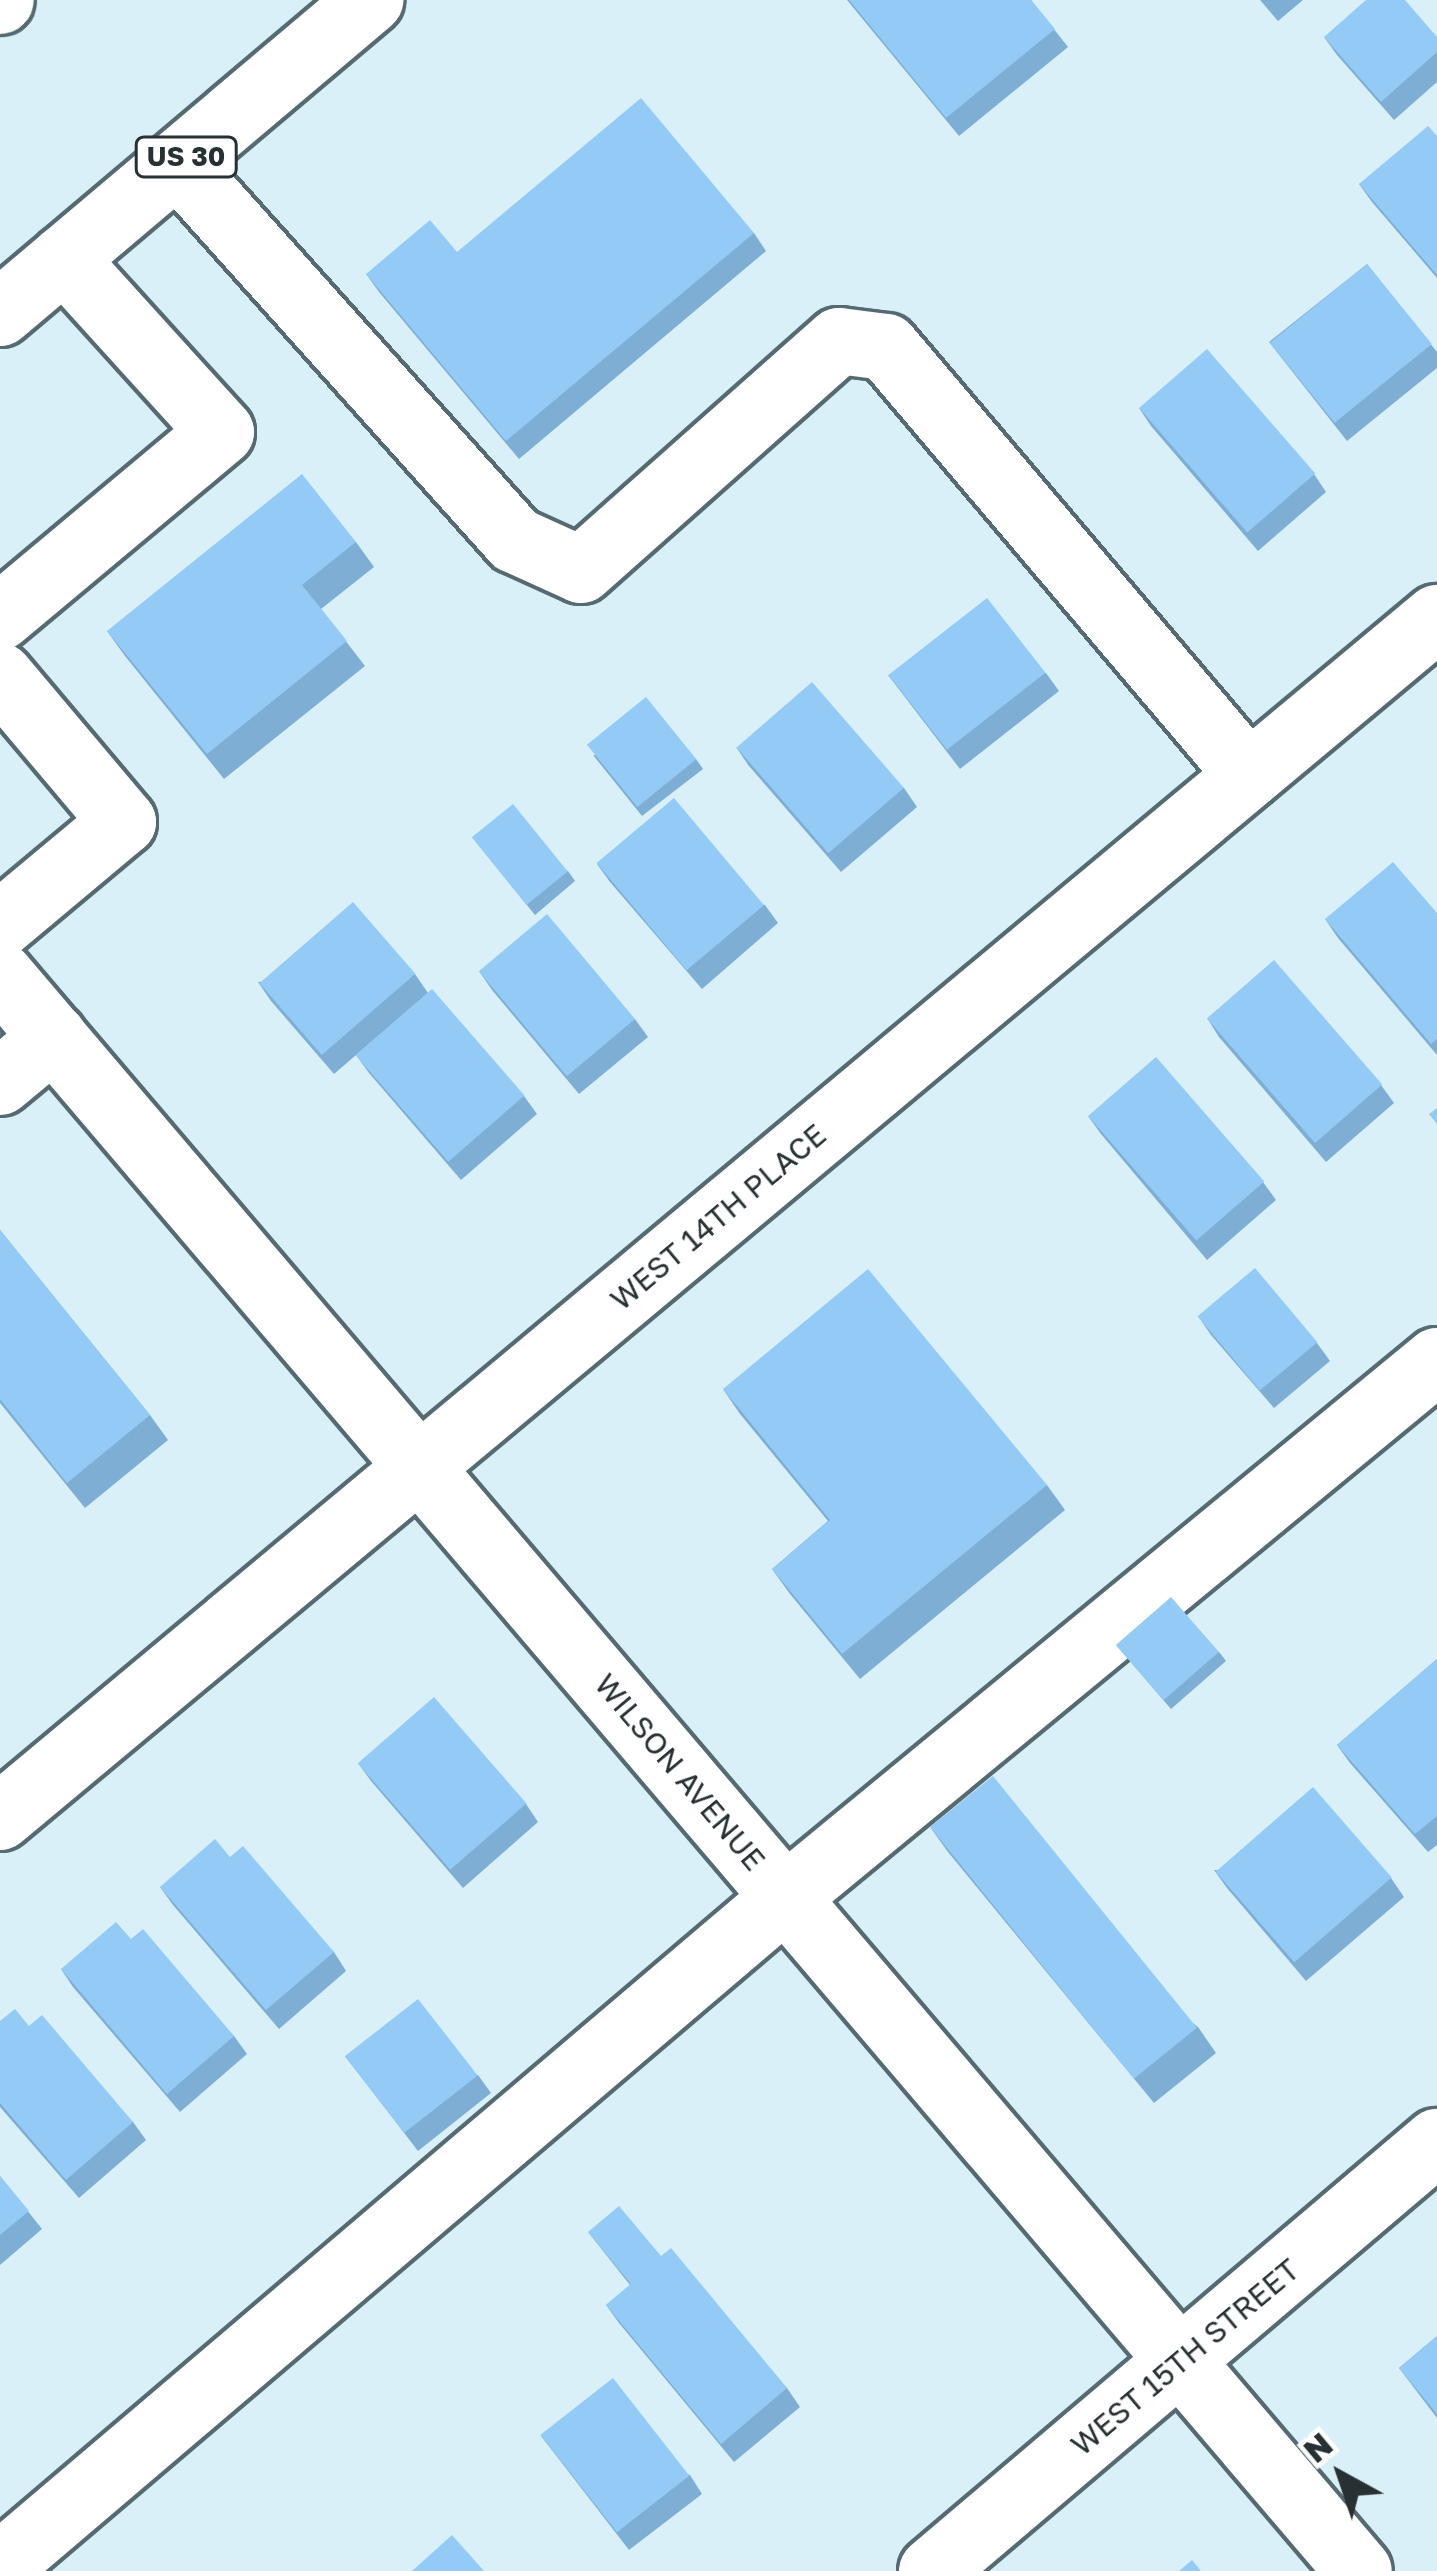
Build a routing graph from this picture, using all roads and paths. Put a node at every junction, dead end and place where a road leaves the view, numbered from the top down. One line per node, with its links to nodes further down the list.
1 (346, 8): 2 (street, US 30)
2 (178, 164): 3 (street, US 30); 8 (street)
3 (64, 259): 4 (street, US 30); 5 (street)
4 (0, 313)
5 (0, 616)
6 (1437, 619): 8 (street, WEST 14TH PLACE)
7 (0, 676): 9 (street)
8 (1249, 775): 14 (street, WEST 14TH PLACE)
9 (0, 925)
10 (0, 975): 11 (street, WILSON AVENUE)
11 (54, 1037): 12 (street); 14 (street, WILSON AVENUE)
12 (0, 1082)
13 (1437, 1361): 16 (street)
14 (419, 1466): 15 (street, WEST 14TH PLACE); 16 (street, WILSON AVENUE)
15 (0, 1817)
16 (786, 1897): 18 (street, WILSON AVENUE); 19 (street)
17 (1437, 2142): 18 (street, WEST 15TH STREET)
18 (1180, 2360): 20 (street, WEST 15TH STREET); 21 (street, WILSON AVENUE)
19 (0, 2566)
20 (932, 2571)
21 (1359, 2571)

